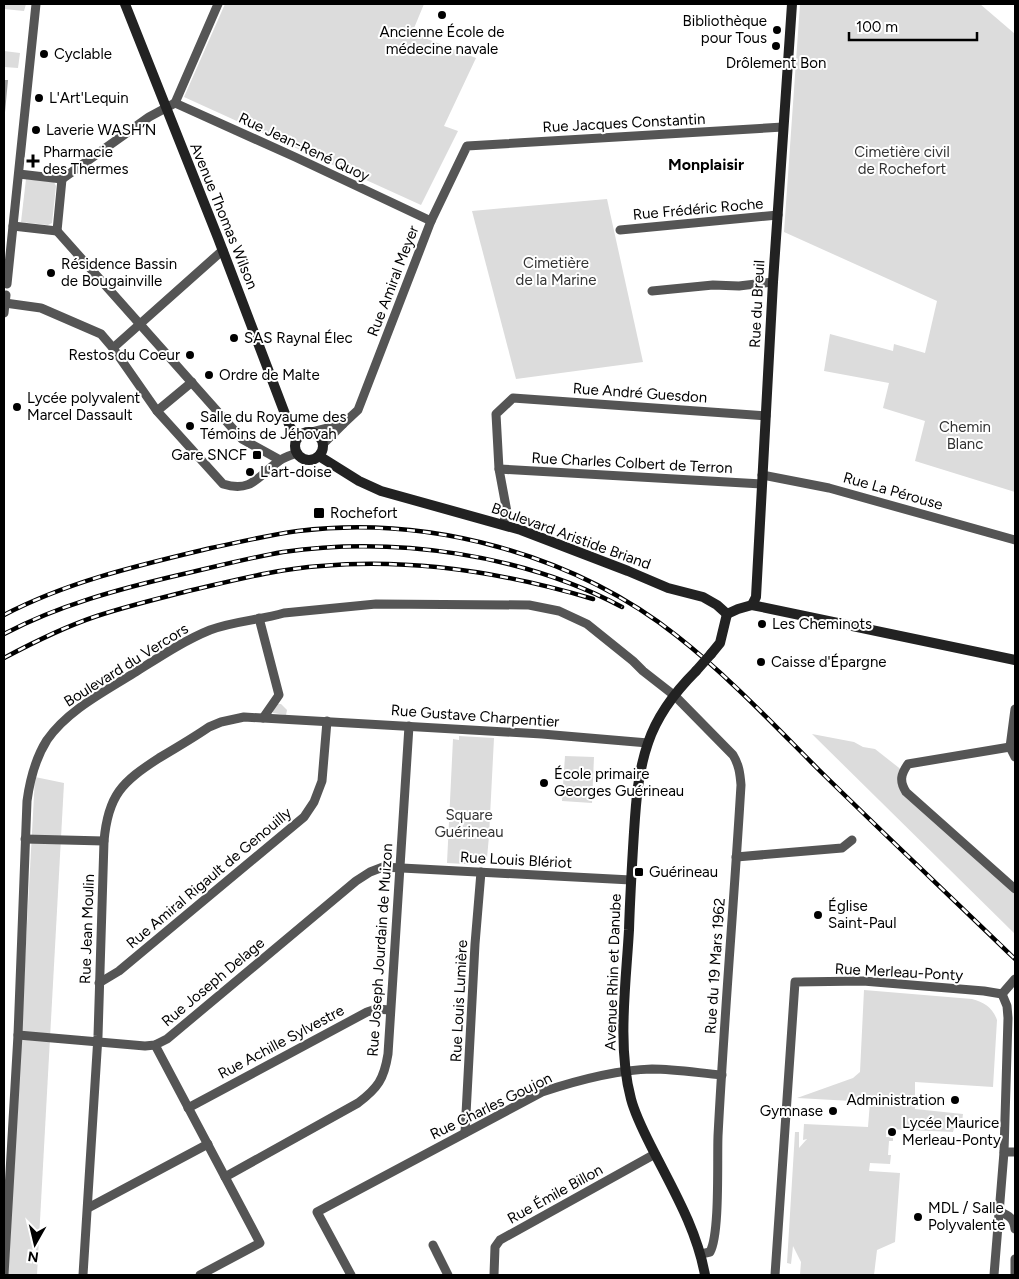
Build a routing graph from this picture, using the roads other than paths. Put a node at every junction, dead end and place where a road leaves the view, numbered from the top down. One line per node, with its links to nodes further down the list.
1 (36, 4): 9 (street)
2 (125, 4): 6 (street, Avenue Thomas Wilson)
3 (218, 4): 5 (street)
4 (792, 4): 7 (street, Rue du Breuil)
5 (175, 103): 6 (street); 12 (street, Rue Jean-René Quoy)
6 (165, 109): 10 (street); 16 (street, Avenue Thomas Wilson)
7 (783, 127): 8 (street, Rue Jacques Constantin); 11 (street, Rue du Breuil)
8 (467, 146): 12 (street, Rue Amiral Meyer)
9 (19, 174): 10 (street); 13 (street)
10 (62, 179): 15 (street)
11 (778, 215): 14 (street, Rue Frédéric Roche); 17 (street, Rue du Breuil)
12 (431, 221): 26 (street, Rue Amiral Meyer)
13 (13, 226): 15 (street); 18 (street)
14 (620, 230)
15 (57, 231): 21 (street)
16 (222, 250): 21 (street); 28 (street, Avenue Thomas Wilson)
17 (773, 282): 19 (street); 25 (street, Rue du Breuil)
18 (7, 284)
19 (652, 291)
20 (5, 304): 22 (street)
21 (140, 324): 22 (street); 23 (street)
22 (113, 348): 24 (street)
23 (192, 382): 24 (street); 32 (street)
24 (157, 411): 32 (street)
25 (766, 416): 33 (street, Rue André Guesdon); 34 (street, Rue du Breuil)
26 (343, 424): 27 (street); 29 (street, Rue Amiral Meyer)
27 (311, 432): 28 (street); 29 (street)
28 (298, 437): 30 (street)
29 (323, 444): 31 (street)
30 (297, 453): 31 (street); 32 (street)
31 (319, 456): 35 (street, Boulevard Aristide Briand)
32 (280, 460)
33 (499, 469): 34 (street, Rue Charles Colbert de Terron); 35 (street)
34 (762, 480): 36 (street, Rue La Pérouse); 37 (street, Rue du Breuil)
35 (503, 524): 38 (street, Boulevard Aristide Briand)
36 (1015, 540)
37 (752, 605): 38 (street); 40 (street)
38 (727, 614): 41 (street, Avenue Rhin et Danube, bridge)
39 (259, 618): 41 (street, Boulevard du Vercors); 43 (street); 50 (street, Boulevard du Vercors)
40 (1015, 660)
41 (675, 696): 47 (street, Avenue Rhin et Danube); 53 (street, Rue du 19 Mars 1962)
42 (1015, 709): 48 (street)
43 (262, 718): 44 (street, Rue Jean Moulin); 52 (street, Rue Jean Moulin)
44 (300, 719): 45 (street, Rue Gustave Charpentier)
45 (327, 721): 46 (street, Rue Gustave Charpentier); 59 (street, Rue Amiral Rigault de Genouilly)
46 (409, 726): 47 (street, Rue Gustave Charpentier); 54 (street, Rue Joseph Jourdain de Muizon)
47 (648, 743): 56 (street, Avenue Rhin et Danube)
48 (1010, 747): 49 (street); 57 (street)
49 (1015, 757)
50 (25, 839): 52 (street); 62 (street, Boulevard du Vercors)
51 (852, 840): 53 (street)
52 (104, 841): 59 (street, Rue Jean Moulin)
53 (736, 856): 66 (street, Rue du 19 Mars 1962)
54 (399, 867): 55 (street, Rue Louis Blériot); 61 (street, Rue Joseph Jourdain de Muizon); 64 (street, Rue Joseph Delage)
55 (481, 872): 56 (street, Rue Louis Blériot); 68 (street, Rue Louis Lumière)
56 (631, 880): 65 (street, Avenue Rhin et Danube)
57 (1015, 890)
58 (1015, 979): 60 (street)
59 (99, 983): 63 (street, Rue Jean Moulin)
60 (1002, 994): 70 (street); 87 (street, Rue Merleau-Ponty)
61 (390, 1010): 67 (street, Rue Achille Sylvestre); 73 (street, Rue Joseph Jourdain de Muizon)
62 (18, 1035): 63 (street, Rue Joseph Delage); 80 (street, Boulevard du Vercors)
63 (97, 1042): 64 (street, Rue Joseph Delage); 74 (street, Rue Jean Moulin)
64 (155, 1045): 67 (street)
65 (626, 1071): 66 (street, Rue Charles Goujon); 68 (street, Rue Charles Goujon); 72 (street, Avenue Rhin et Danube)
66 (722, 1074): 78 (street, Rue du 19 Mars 1962)
67 (188, 1108): 69 (street)
68 (465, 1133): 83 (street, Rue Charles Goujon)
69 (208, 1144): 73 (street); 74 (street)
70 (1004, 1152): 71 (street); 75 (street)
71 (1015, 1152)
72 (655, 1154): 78 (street, Avenue Rhin et Danube); 85 (street, Rue Émile Billon)
73 (225, 1176): 82 (street)
74 (88, 1208): 81 (street, Rue Jean Moulin)
75 (1000, 1212): 76 (street); 88 (street)
76 (1015, 1229)
77 (433, 1245): 84 (street)
78 (701, 1254): 86 (street, Avenue Rhin et Danube)
79 (1015, 1259): 89 (street)
80 (4, 1275)
81 (84, 1275)
82 (200, 1275)
83 (351, 1275)
84 (448, 1275)
85 (494, 1275)
86 (705, 1275)
87 (775, 1275)
88 (994, 1275)
89 (1015, 1275)

